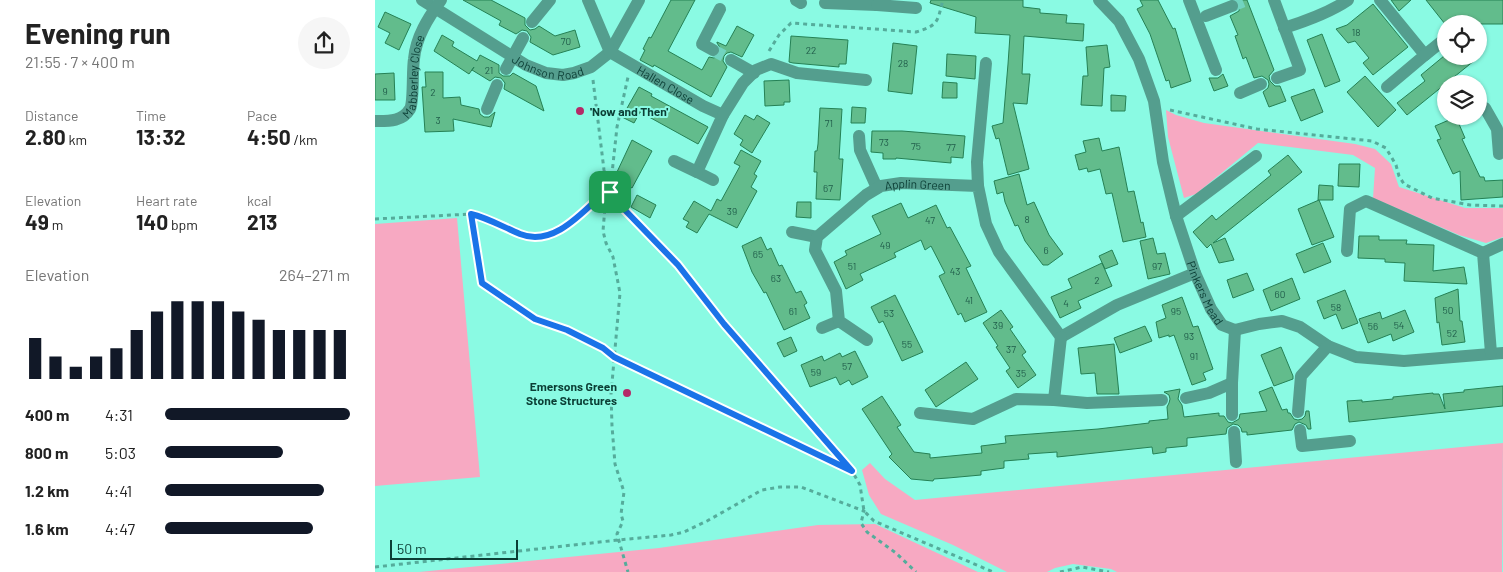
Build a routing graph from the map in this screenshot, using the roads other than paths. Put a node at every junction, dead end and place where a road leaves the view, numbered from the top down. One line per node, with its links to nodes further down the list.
1 (422, 0): 12 (street, Johnson Road)
2 (549, 0): 17 (street)
3 (587, 0): 22 (street)
4 (639, 0): 22 (street, Johnson Road)
5 (1099, 0): 49 (street, Pinkers Mead)
6 (1189, 0): 28 (street)
7 (1274, 0): 18 (street)
8 (1348, 0): 18 (street)
9 (1380, 0): 23 (street)
10 (877, 2): 11 (street); 14 (street)
11 (825, 3)
12 (438, 4): 24 (street, Johnson Road); 39 (street, Mabberley Close)
13 (1232, 6): 16 (street)
14 (916, 8)
15 (720, 9): 21 (street)
16 (1206, 16)
17 (532, 22)
18 (1284, 28): 30 (street)
19 (523, 38): 24 (street)
20 (1437, 45): 23 (street)
21 (713, 50)
22 (610, 52): 24 (street, Johnson Road); 38 (street, Hallen Close)
23 (1425, 55): 34 (street)
24 (512, 57): 27 (street)
25 (731, 60): 29 (street)
26 (986, 64): 47 (street)
27 (506, 69)
28 (1216, 70)
29 (755, 72): 31 (street); 38 (street)
30 (1277, 78)
31 (866, 80)
32 (1261, 84): 35 (street)
33 (497, 85): 36 (street)
34 (1387, 87)
35 (1240, 93)
36 (487, 109)
37 (1487, 111): 40 (street)
38 (723, 115): 45 (street)
39 (375, 121)
40 (1500, 128): 42 (street)
41 (859, 136): 48 (street)
42 (1499, 154)
43 (1256, 156): 49 (street)
44 (674, 161): 45 (street)
45 (697, 172): 46 (street)
46 (713, 180)
47 (978, 186): 48 (street, Applin Green); 59 (street)
48 (877, 188): 51 (street, Applin Green)
49 (1176, 216): 55 (street, Pinkers Mead)
50 (792, 232): 51 (street)
51 (817, 238): 56 (street)
52 (1503, 244): 54 (street)
53 (1347, 250): 54 (street)
54 (1483, 254): 62 (street, Pinkers Mead)
55 (1195, 274): 58 (street, Pinkers Mead); 59 (street)
56 (839, 321): 57 (street); 60 (street)
57 (822, 328)
58 (1235, 330): 61 (street, Pinkers Mead); 63 (street)
59 (1061, 337): 65 (street)
60 (867, 340)
61 (1328, 346): 62 (street, Pinkers Mead); 67 (street)
62 (1497, 353)
63 (1232, 383): 64 (street); 69 (street)
64 (1186, 398)
65 (1054, 400): 66 (street); 68 (street)
66 (1162, 400)
67 (1298, 412)
68 (921, 413)
69 (1232, 415)
70 (1300, 430): 72 (street)
71 (1234, 432): 73 (street)
72 (1350, 441)
73 (1236, 462)

